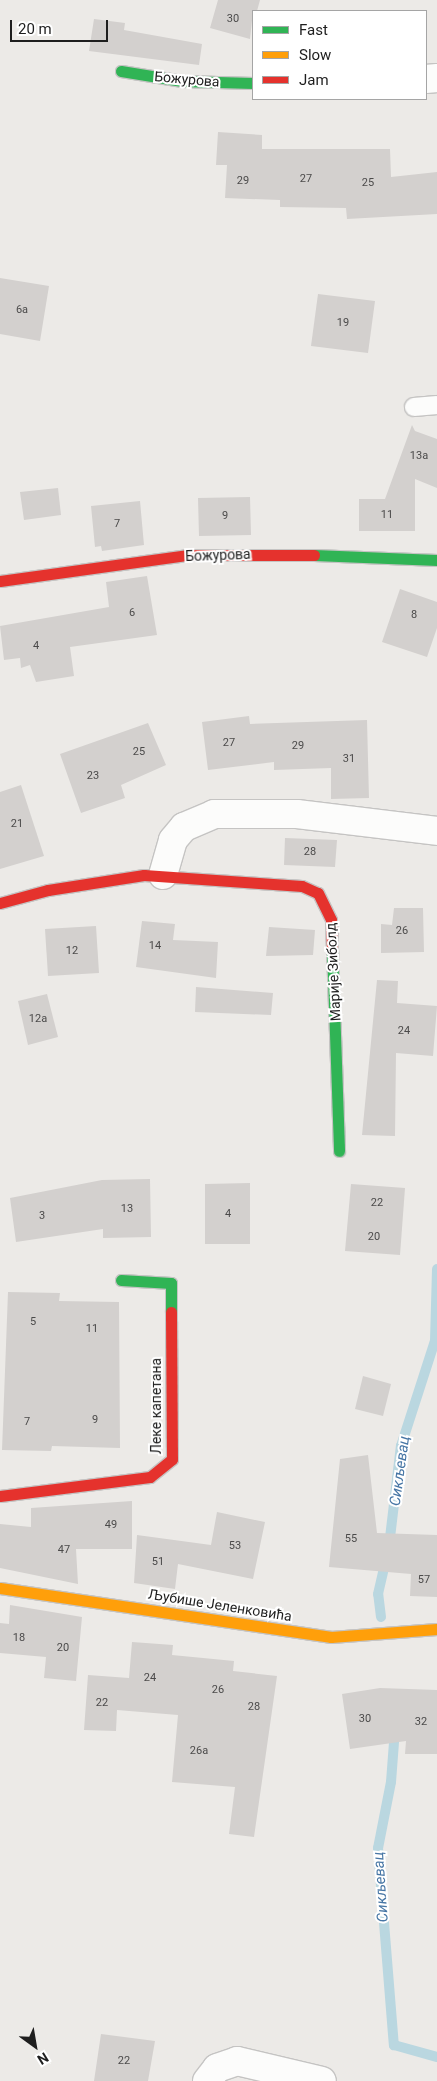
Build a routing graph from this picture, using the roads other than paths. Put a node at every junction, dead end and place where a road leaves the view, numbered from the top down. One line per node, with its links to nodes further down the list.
1 (121, 71): 2 (street, Божурова)
2 (252, 83)
3 (437, 405): 4 (lane)
4 (414, 407)
5 (437, 560): 6 (street, Божурова)
6 (0, 581)
7 (437, 831): 8 (street)
8 (163, 875): 9 (street, Марије Зиболд); 10 (street, Марије Зиболд)
9 (0, 903)
10 (340, 1151)
11 (121, 1280): 12 (street, Леке капетана)
12 (0, 1496)
13 (0, 1588): 14 (street, Љубише Јеленковића)
14 (437, 1629)
15 (207, 2081): 16 (street)
16 (322, 2081)

